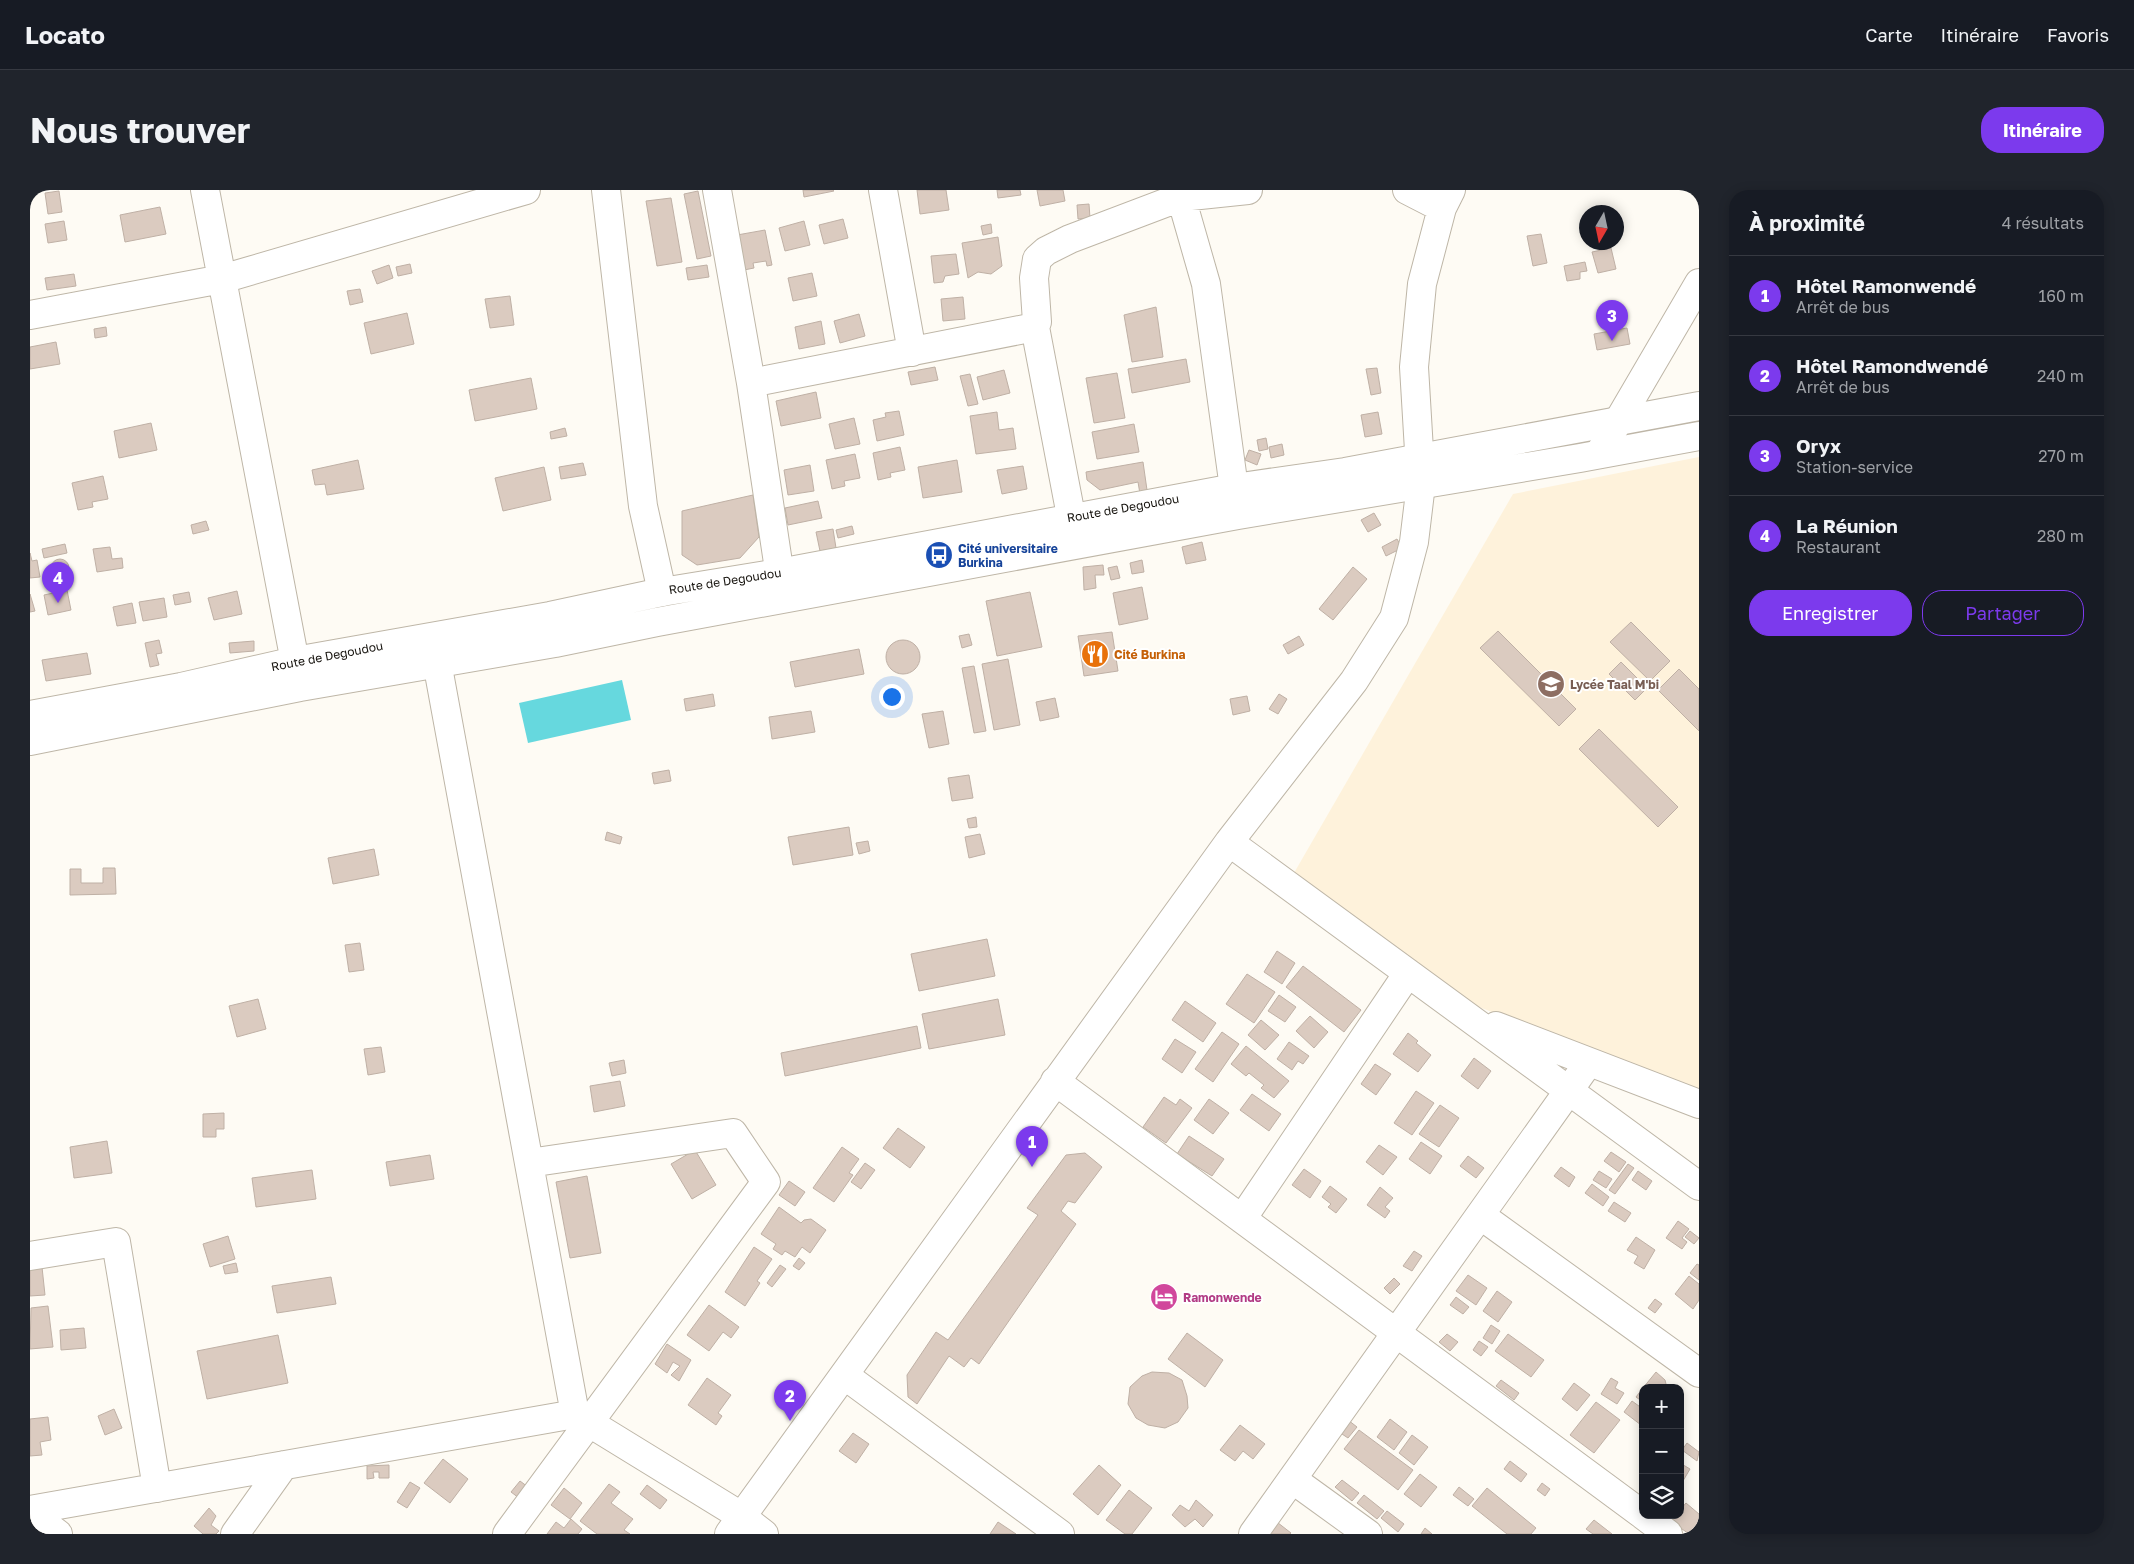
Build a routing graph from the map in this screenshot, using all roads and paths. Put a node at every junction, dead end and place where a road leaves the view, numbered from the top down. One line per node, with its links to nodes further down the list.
1 (206, 190): 10 (street)
2 (526, 190): 10 (street)
3 (606, 190): 27 (street)
4 (717, 190): 15 (street)
5 (882, 190): 14 (street)
6 (1248, 190): 8 (street)
7 (1407, 190): 9 (street)
8 (1180, 193): 13 (street); 22 (street)
9 (1446, 199): 20 (street)
10 (222, 279): 12 (street); 30 (street)
11 (1699, 282): 17 (street)
12 (30, 315)
13 (1035, 327): 14 (street); 24 (street)
14 (912, 352): 15 (street)
15 (751, 384): 26 (street)
16 (1699, 406): 17 (street, Route de Degoudou)
17 (1619, 421): 19 (street); 20 (street, Route de Degoudou)
18 (1699, 436): 19 (street, Route de Degoudou)
19 (1599, 454): 21 (street, Route de Degoudou)
20 (1421, 457): 21 (street); 22 (street, Route de Degoudou)
21 (1421, 484): 23 (street, Route de Degoudou); 32 (street)
22 (1234, 488): 23 (street); 24 (street, Route de Degoudou)
23 (1238, 515): 25 (street, Route de Degoudou)
24 (1071, 517): 25 (street); 26 (street, Route de Degoudou)
25 (1077, 546): 28 (street, Route de Degoudou)
26 (779, 573): 27 (street, Route de Degoudou); 28 (street)
27 (662, 592): 30 (street, Route de Degoudou)
28 (783, 600): 29 (street, Route de Degoudou)
29 (437, 662): 30 (street, Route de Degoudou); 39 (street)
30 (298, 674): 31 (street, Route de Degoudou)
31 (30, 733)
32 (1229, 842): 33 (street); 36 (street)
33 (1408, 973): 34 (street); 42 (street)
34 (1462, 1013): 35 (street); 37 (street)
35 (1590, 1062): 37 (street); 38 (street)
36 (1054, 1081): 42 (street); 46 (street)
37 (1569, 1090): 40 (street); 41 (street)
38 (1699, 1104)
39 (529, 1163): 47 (street); 47 (street)
40 (1699, 1186)
41 (1480, 1215): 44 (street); 45 (street)
42 (1242, 1219): 44 (street)
43 (30, 1256): 50 (street)
44 (1396, 1333): 49 (street); 52 (street)
45 (1699, 1373)
46 (844, 1374): 54 (street); 59 (street)
47 (582, 1418): 48 (street); 54 (street); 57 (street)
48 (284, 1465): 50 (street); 56 (street)
49 (1292, 1479): 60 (street); 61 (street)
50 (157, 1488): 51 (street)
51 (30, 1511): 55 (street)
52 (1639, 1512)
53 (1648, 1519): 62 (street)
54 (735, 1525): 58 (street)
55 (58, 1534)
56 (235, 1534)
57 (508, 1534)
58 (764, 1534)
59 (1060, 1534)
60 (1252, 1534)
61 (1368, 1534)
62 (1668, 1534)

